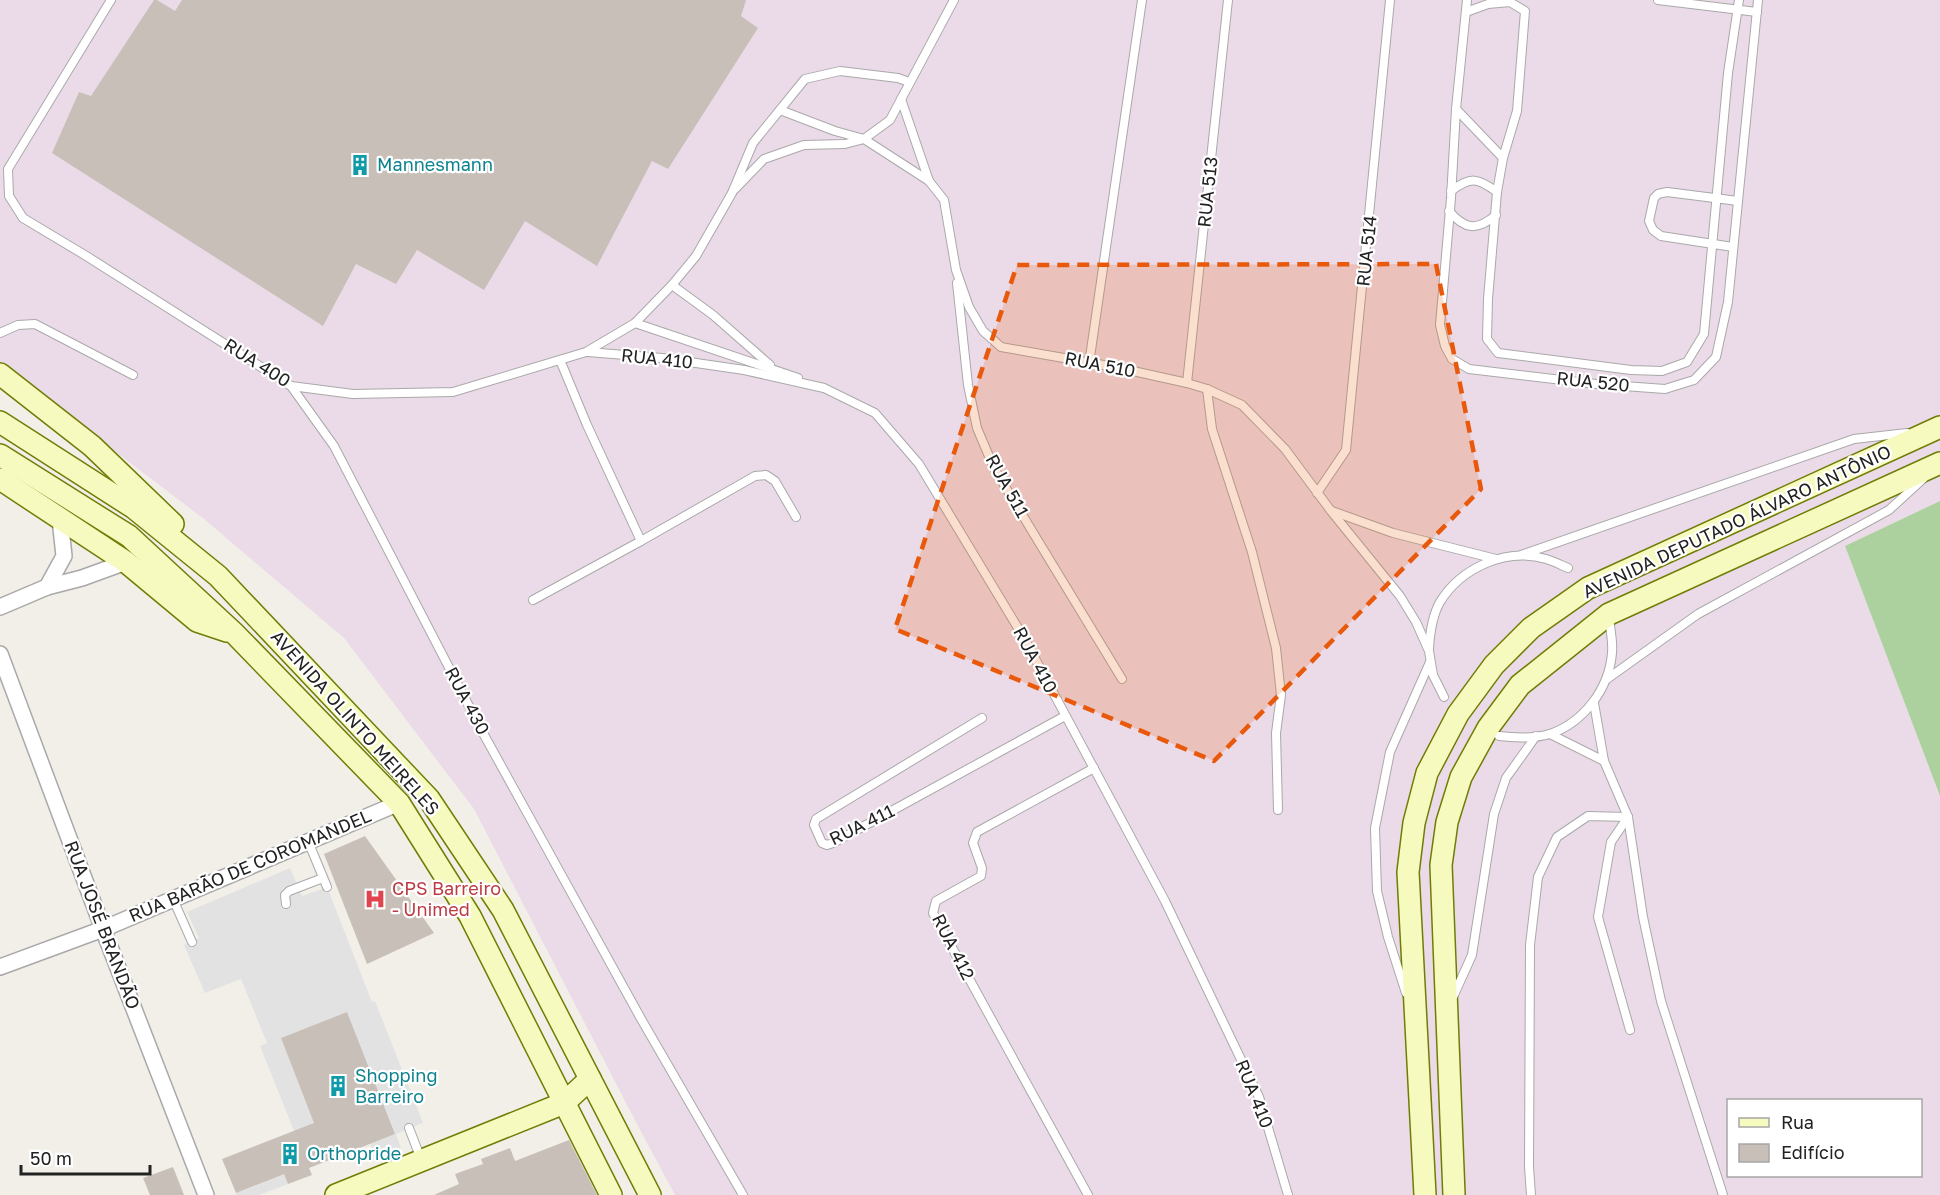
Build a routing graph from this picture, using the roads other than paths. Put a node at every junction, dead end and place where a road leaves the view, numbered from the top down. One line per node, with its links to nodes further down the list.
1 (111, 0): 43 (lane, RUA 400)
2 (954, 0): 13 (lane)
3 (1142, 0): 36 (lane)
4 (1228, 0): 42 (lane, RUA 513)
5 (1390, 0): 53 (lane, RUA 514)
6 (1467, 0): 11 (lane, RUA 520)
7 (1658, 0): 10 (lane)
8 (1739, 0): 10 (lane, RUA 520)
9 (1758, 0): 12 (lane, RUA 520)
10 (1738, 9): 12 (lane); 23 (lane, RUA 520)
11 (1466, 12): 15 (lane, RUA 520); 18 (lane, RUA 520)
12 (1757, 12): 24 (lane, RUA 520)
13 (909, 82): 14 (lane); 16 (lane)
14 (901, 99): 17 (lane); 19 (lane, RUA 510)
15 (1456, 109): 18 (lane); 20 (lane, RUA 520)
16 (780, 110): 17 (lane, RUA 510); 22 (lane)
17 (864, 139): 19 (lane, RUA 510); 22 (lane)
18 (1503, 158): 21 (lane, RUA 520)
19 (929, 181): 29 (lane, RUA 510)
20 (1451, 191): 21 (lane); 25 (lane, RUA 520)
21 (1497, 192): 26 (lane, RUA 520)
22 (732, 193): 30 (lane, RUA 400)
23 (1717, 198): 24 (lane); 27 (lane, RUA 520); 27 (lane)
24 (1738, 201): 28 (lane, RUA 520)
25 (1449, 211): 26 (lane); 41 (lane, RUA 520)
26 (1496, 215): 35 (lane, RUA 520)
27 (1713, 243): 28 (lane); 40 (lane, RUA 520)
28 (1733, 248): 40 (lane, RUA 520)
29 (956, 270): 36 (lane, RUA 510); 71 (lane, RUA 511)
30 (672, 285): 31 (lane, RUA 400); 37 (lane)
31 (635, 323): 33 (lane, RUA 400); 37 (lane)
32 (0, 333): 39 (lane)
33 (586, 352): 34 (lane, RUA 400); 44 (lane, RUA 410)
34 (560, 360): 43 (lane, RUA 400); 57 (lane)
35 (1576, 362): 40 (lane, RUA 520); 41 (lane)
36 (1089, 364): 42 (lane, RUA 510)
37 (773, 368): 44 (lane)
38 (0, 374): 62 (main road, AVENIDA OLINTO MEIRELES)
39 (133, 375)
40 (1600, 375): 41 (lane, RUA 520)
41 (1573, 381)
42 (1187, 383): 45 (lane, RUA 510)
43 (291, 386): 104 (lane, RUA 430)
44 (824, 388): 75 (lane, RUA 410)
45 (1207, 389): 53 (lane, RUA 510); 83 (lane)
46 (0, 411): 49 (main road)
47 (0, 422): 49 (main road)
48 (1936, 429): 58 (lane); 94 (main road, AVENIDA DEPUTADO ÁLVARO ANTÔNIO)
49 (26, 438): 62 (main road, AVENIDA OLINTO MEIRELES)
50 (0, 454): 67 (main road, AVENIDA OLINTO MEIRELES)
51 (1940, 463): 72 (lane); 93 (main road, AVENIDA DEPUTADO ÁLVARO ANTÔNIO)
52 (0, 479): 56 (main road, AVENIDA OLINTO MEIRELES)
53 (1317, 493): 54 (lane, RUA 510)
54 (1331, 511): 59 (lane); 68 (lane, RUA 510)
55 (796, 517): 57 (lane)
56 (60, 519): 60 (main road, AVENIDA OLINTO MEIRELES); 63 (street)
57 (641, 541): 64 (lane)
58 (1521, 555): 59 (lane); 61 (lane)
59 (1496, 559): 68 (lane)
60 (126, 562): 63 (street); 67 (main road, AVENIDA OLINTO MEIRELES)
61 (1568, 568)
62 (218, 576): 96 (main road, AVENIDA OLINTO MEIRELES)
63 (47, 588): 65 (street)
64 (533, 600)
65 (0, 607)
66 (1610, 625): 72 (lane)
67 (235, 634): 82 (main road, AVENIDA OLINTO MEIRELES)
68 (1429, 651): 70 (lane)
69 (0, 654): 90 (street, RUA JOSÉ BRANDÃO)
70 (1430, 660): 73 (lane); 94 (lane)
71 (1122, 679)
72 (1607, 679): 74 (lane)
73 (1444, 697)
74 (1594, 703): 77 (lane); 80 (lane)
75 (1065, 716): 76 (lane, RUA 411); 81 (lane, RUA 410)
76 (982, 718)
77 (1550, 734): 79 (lane); 80 (lane)
78 (1499, 736): 79 (lane)
79 (1536, 736): 93 (lane)
80 (1604, 761): 84 (lane)
81 (1094, 768): 105 (lane, RUA 412); 106 (lane, RUA 410)
82 (399, 803): 85 (street, RUA BARÃO DE COROMANDEL); 97 (main road, AVENIDA OLINTO MEIRELES)
83 (1278, 810)
84 (1628, 817): 95 (lane); 109 (lane); 110 (lane)
85 (308, 841): 86 (lane); 88 (street, RUA BARÃO DE COROMANDEL)
86 (323, 878): 87 (lane); 89 (lane)
87 (327, 887)
88 (173, 898): 90 (street, RUA BARÃO DE COROMANDEL); 91 (lane)
89 (286, 904)
90 (103, 928): 92 (street, RUA BARÃO DE COROMANDEL); 100 (street, RUA JOSÉ BRANDÃO)
91 (192, 942)
92 (0, 967)
93 (1447, 1012): 108 (main road, AVENIDA DEPUTADO ÁLVARO ANTÔNIO)
94 (1416, 1020): 107 (main road, AVENIDA DEPUTADO ÁLVARO ANTÔNIO)
95 (1630, 1030)
96 (590, 1079): 97 (main road); 103 (main road, AVENIDA OLINTO MEIRELES)
97 (564, 1103): 99 (main road); 102 (main road, AVENIDA OLINTO MEIRELES)
98 (409, 1128): 99 (lane)
99 (422, 1160): 101 (main road)
100 (206, 1195)
101 (336, 1195)
102 (611, 1195)
103 (650, 1195)
104 (742, 1195)
105 (1088, 1195)
106 (1288, 1195)
107 (1425, 1195)
108 (1454, 1195)
109 (1532, 1195)
110 (1723, 1195)

